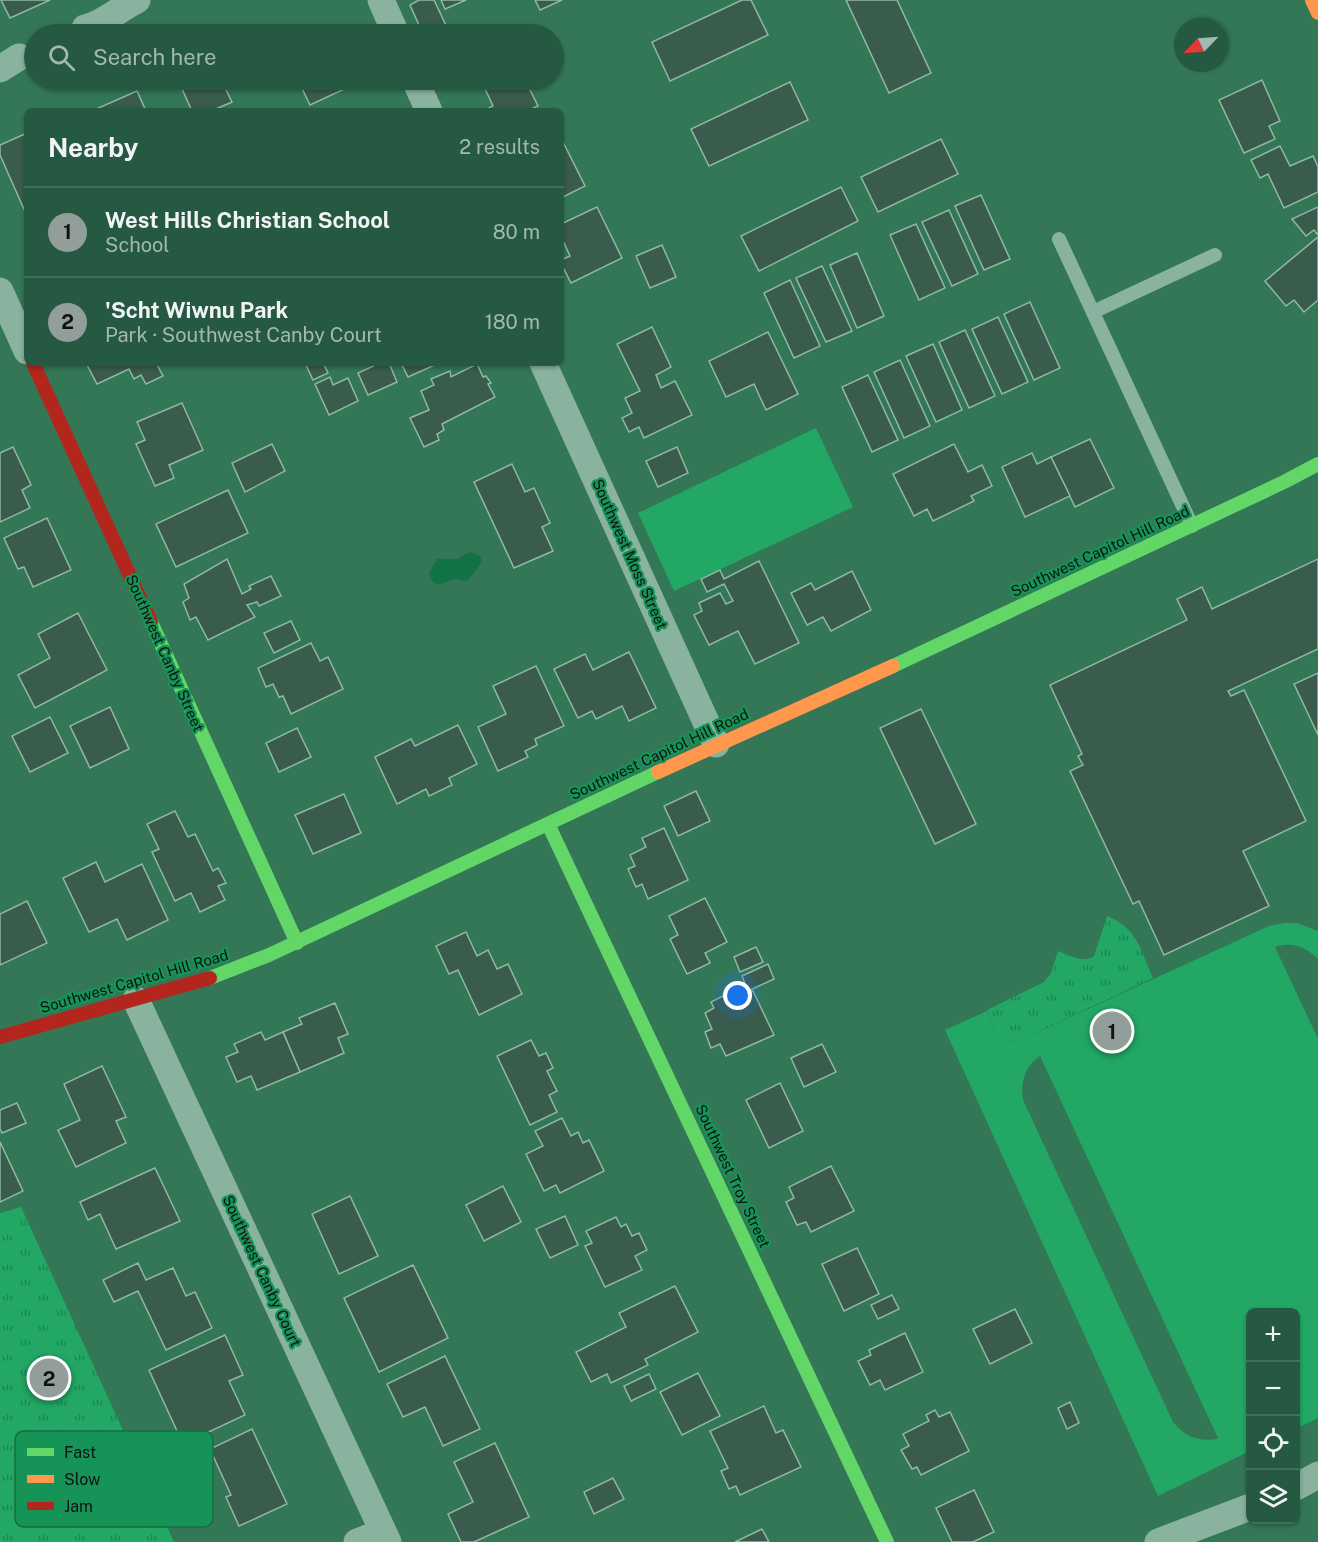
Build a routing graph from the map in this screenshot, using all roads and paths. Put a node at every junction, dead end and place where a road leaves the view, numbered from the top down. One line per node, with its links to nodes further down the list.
1 (137, 0): 5 (street)
2 (381, 0): 6 (street)
3 (1312, 0): 4 (street)
4 (1318, 12)
5 (97, 24)
6 (392, 24)
7 (420, 90): 8 (street)
8 (428, 108)
9 (1059, 239): 12 (lane)
10 (1215, 255): 12 (lane)
11 (0, 291): 13 (street)
12 (1093, 312): 17 (lane)
13 (24, 344)
14 (34, 366): 20 (street, Southwest Canby Street)
15 (544, 366): 18 (street, Southwest Moss Street)
16 (1318, 464): 17 (street, Southwest Capitol Hill Road)
17 (1192, 526): 18 (street, Southwest Capitol Hill Road)
18 (716, 744): 19 (street, Southwest Capitol Hill Road)
19 (548, 824): 20 (street, Southwest Capitol Hill Road); 28 (street, Southwest Troy Street)
20 (297, 943): 21 (street, Southwest Capitol Hill Road)
21 (136, 1000): 22 (street, Southwest Capitol Hill Road); 26 (street, Southwest Canby Court)
22 (0, 1037)
23 (1318, 1475): 24 (street)
24 (1300, 1485)
25 (1246, 1509): 29 (street)
26 (386, 1537): 27 (street)
27 (357, 1542)
28 (887, 1542)
29 (1158, 1542)

